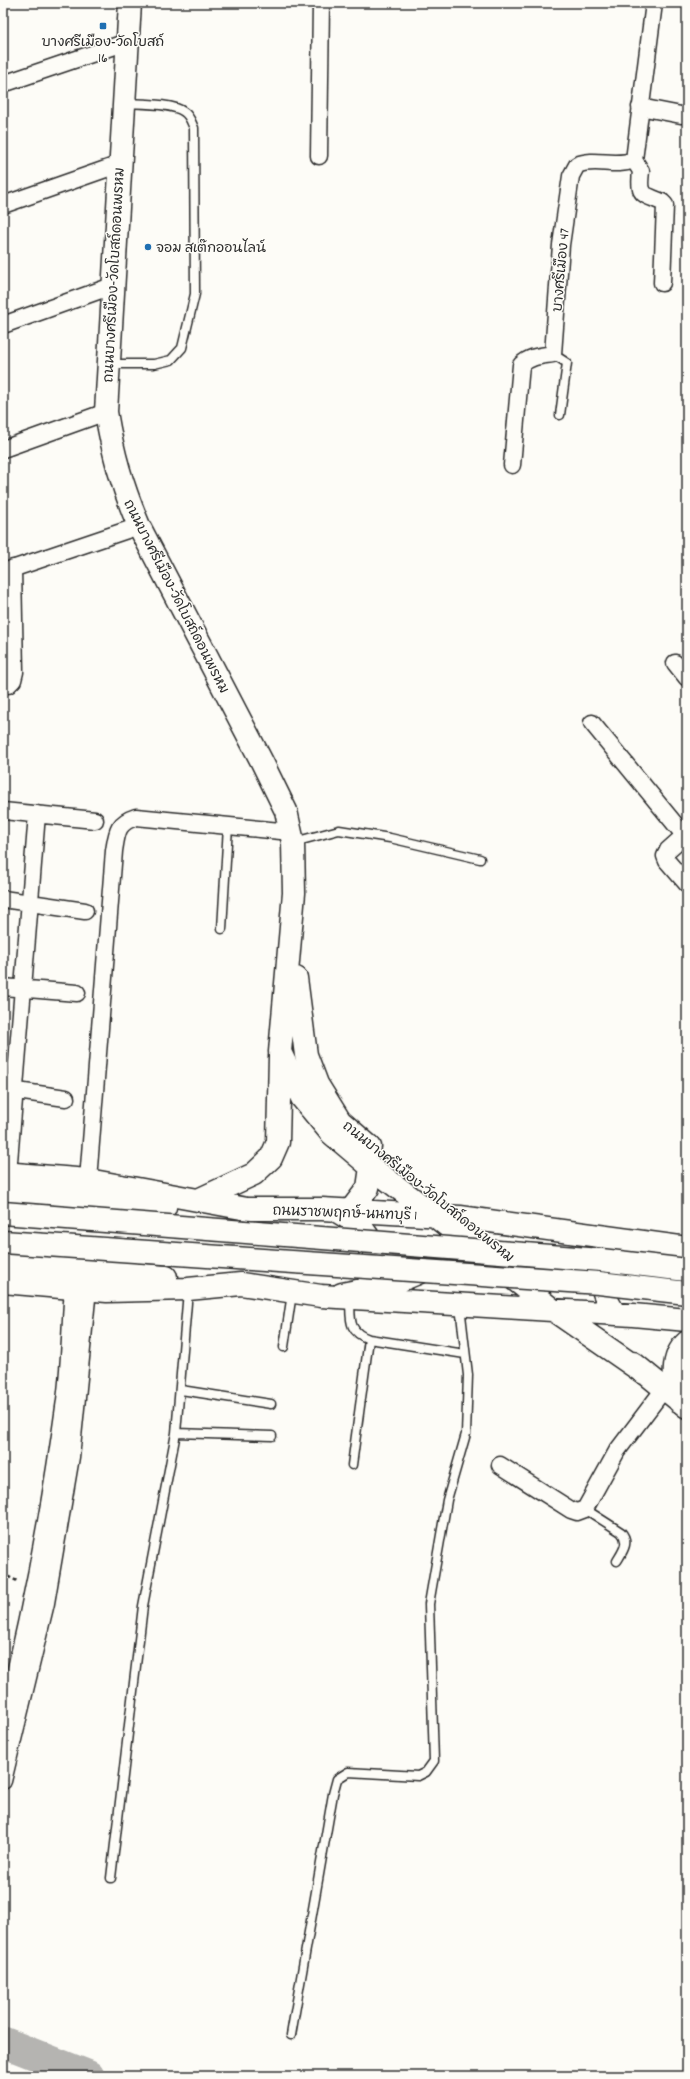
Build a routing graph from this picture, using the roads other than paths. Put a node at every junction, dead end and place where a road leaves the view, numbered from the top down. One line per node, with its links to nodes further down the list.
1 (130, 3): 4 (street, ถนนบางศรีเมือง-วัดโบสถ์ดอนพรหม)
2 (321, 3): 9 (street)
3 (654, 3): 7 (street)
4 (126, 42): 5 (street); 6 (street, ถนนบางศรีเมือง-วัดโบสถ์ดอนพรหม)
5 (3, 84)
6 (123, 102): 11 (street, ถนนบางศรีเมือง-วัดโบสถ์ดอนพรหม); 17 (lane)
7 (640, 107): 8 (street); 10 (street)
8 (681, 115)
9 (319, 156)
10 (634, 160): 13 (street); 16 (street, บางศรีเมือง 47)
11 (120, 164): 12 (street); 14 (street, ถนนบางศรีเมือง-วัดโบสถ์ดอนพรหม)
12 (3, 205)
13 (662, 283)
14 (112, 286): 15 (street); 17 (street, ถนนบางศรีเมือง-วัดโบสถ์ดอนพรหม)
15 (3, 325)
16 (553, 354): 19 (lane); 21 (street)
17 (108, 364): 18 (street, ถนนบางศรีเมือง-วัดโบสถ์ดอนพรหม)
18 (106, 412): 20 (street); 22 (street, ถนนบางศรีเมือง-วัดโบสถ์ดอนพรหม)
19 (560, 415)
20 (3, 449)
21 (512, 464)
22 (139, 526): 23 (street); 33 (street, ถนนบางศรีเมือง-วัดโบสถ์ดอนพรหม)
23 (8, 570): 26 (street)
24 (675, 663): 25 (street)
25 (687, 678)
26 (3, 685)
27 (592, 723): 32 (street)
28 (3, 811): 29 (street)
29 (37, 814): 30 (street); 37 (street)
30 (95, 820)
31 (228, 826): 33 (street); 39 (lane); 49 (street)
32 (686, 834): 35 (street)
33 (292, 837): 34 (lane); 40 (street, ถนนบางศรีเมือง-วัดโบสถ์ดอนพรหม)
34 (480, 859)
35 (687, 884)
36 (3, 899): 37 (street)
37 (30, 903): 38 (street); 42 (street)
38 (85, 911)
39 (222, 929)
40 (291, 937): 44 (street, ถนนบางศรีเมือง-วัดโบสถ์ดอนพรหม); 55 (street, ถนนบางศรีเมือง-วัดโบสถ์ดอนพรหม)
41 (3, 986): 42 (street)
42 (23, 988): 43 (street); 45 (street)
43 (77, 993)
44 (280, 1052): 47 (street, ถนนบางศรีเมือง-วัดโบสถ์ดอนพรหม); 50 (street)
45 (9, 1090): 46 (street); 48 (street)
46 (66, 1098)
47 (371, 1168): 52 (street); 54 (street, ถนนบางศรีเมือง-วัดโบสถ์ดอนพรหม)
48 (5, 1180): 49 (street, ถนนราชพฤกษ์-นนทบุรี 1); 51 (street)
49 (88, 1180): 50 (street, ถนนราชพฤกษ์-นนทบุรี 1)
50 (198, 1200): 51 (street, ถนนราชพฤกษ์-นนทบุรี 1)
51 (248, 1209): 52 (street, ถนนราชพฤกษ์-นนทบุรี 1)
52 (342, 1210): 54 (street, ถนนราชพฤกษ์-นนทบุรี 1); 66 (street)
53 (3, 1213): 60 (street, ถนนราชพฤกษ์-นนทบุรี 1, bridge)
54 (435, 1216): 55 (street, ถนนราชพฤกษ์-นนทบุรี 1)
55 (461, 1227): 56 (street, ถนนราชพฤกษ์-นนทบุรี 1); 66 (street); 69 (street, ถนนบางศรีเมือง-วัดโบสถ์ดอนพรหม); 70 (street, ถนนบางศรีเมือง-วัดโบสถ์ดอนพรหม)
56 (626, 1239): 58 (street, ถนนราชพฤกษ์-นนทบุรี 1); 71 (street)
57 (3, 1242): 67 (street, bridge)
58 (687, 1248)
59 (3, 1262): 62 (street)
60 (687, 1270)
61 (3, 1282): 63 (street)
62 (241, 1284): 64 (street); 65 (street)
63 (80, 1288): 64 (street); 87 (street); 88 (street)
64 (188, 1289): 78 (lane)
65 (292, 1292): 66 (street); 75 (lane)
66 (358, 1293): 68 (street); 73 (lane)
67 (687, 1293)
68 (460, 1305): 69 (street); 76 (lane)
69 (553, 1310): 70 (street); 77 (street, ถนนบางศรีเมือง-วัดโบสถ์ดอนพรหม)
70 (578, 1312): 71 (street); 77 (street, ถนนบางศรีเมือง-วัดโบสถ์ดอนพรหม)
71 (615, 1314): 72 (street)
72 (687, 1320)
73 (369, 1339): 76 (lane); 83 (lane)
74 (687, 1342): 79 (street)
75 (284, 1347)
76 (465, 1354): 90 (lane)
77 (644, 1373): 79 (street, ถนนบางศรีเมือง-วัดโบสถ์ดอนพรหม)
78 (181, 1390): 80 (lane); 81 (lane)
79 (677, 1399): 85 (street)
80 (271, 1404)
81 (176, 1433): 82 (lane); 89 (lane)
82 (272, 1436)
83 (352, 1465)
84 (500, 1465): 85 (street)
85 (585, 1509): 86 (lane)
86 (617, 1561)
87 (3, 1722)
88 (3, 1781)
89 (111, 1878)
90 (291, 2035)

